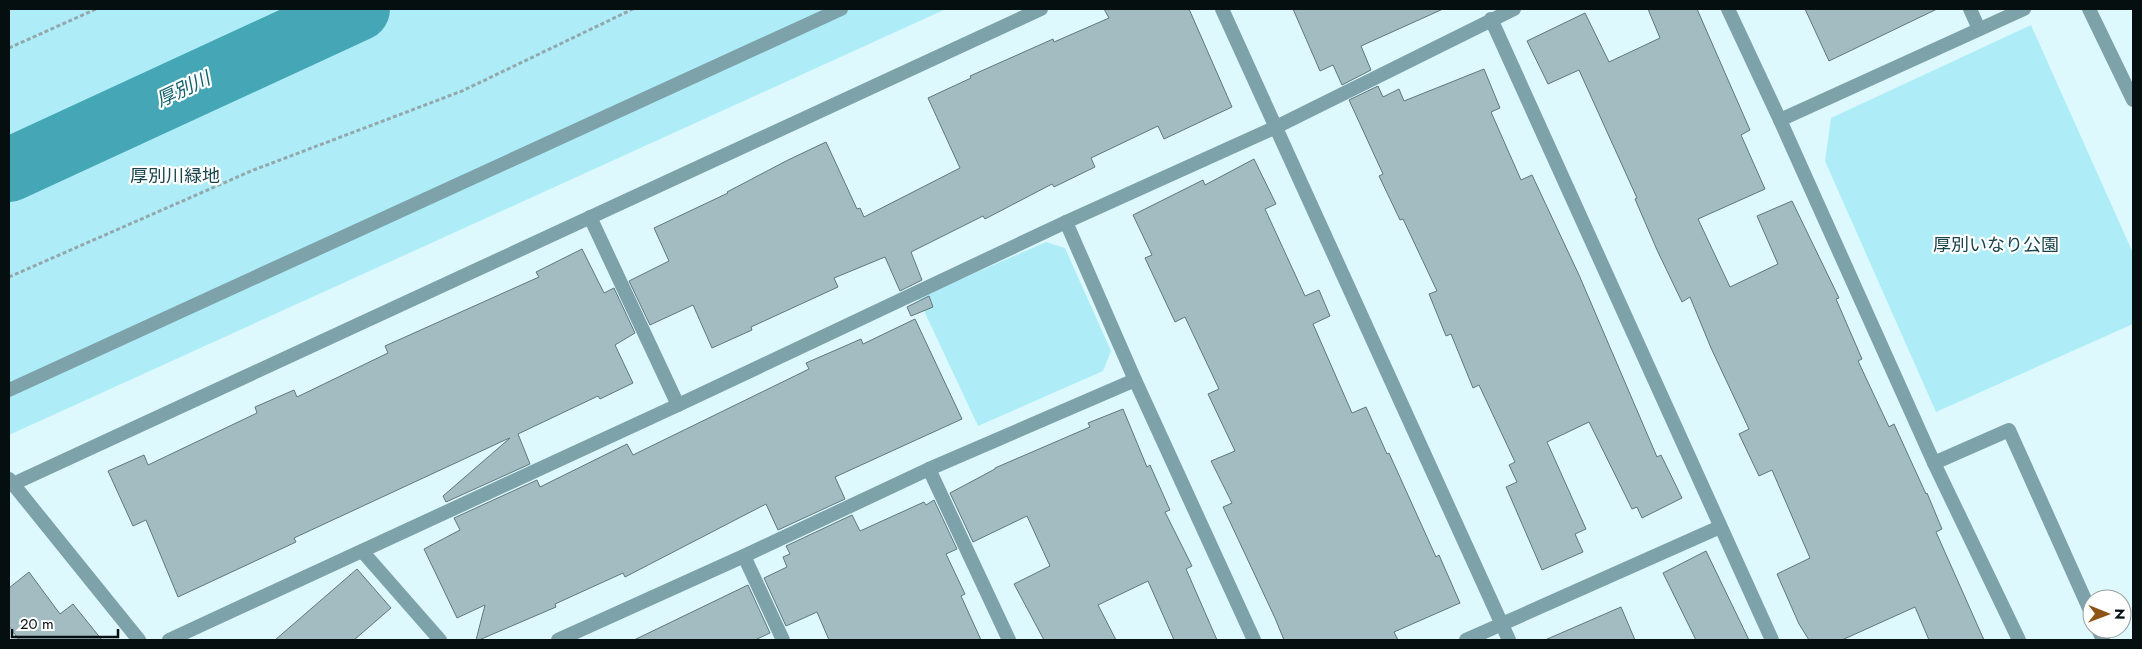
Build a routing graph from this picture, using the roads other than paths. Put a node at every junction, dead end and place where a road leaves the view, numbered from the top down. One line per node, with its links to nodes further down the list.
1 (841, 9): 17 (street)
2 (1041, 9): 14 (street)
3 (1222, 9): 13 (street)
4 (1514, 9): 9 (street)
5 (1728, 9): 12 (street)
6 (1970, 9): 10 (street)
7 (2024, 9): 10 (street)
8 (2089, 9): 11 (street)
9 (1491, 19): 13 (street); 22 (street)
10 (1979, 29): 12 (street)
11 (2133, 100)
12 (1780, 120): 19 (street)
13 (1276, 126): 15 (street); 26 (street)
14 (590, 217): 18 (street); 21 (street)
15 (1066, 222): 16 (street); 18 (street)
16 (1135, 380): 20 (street); 33 (street)
17 (9, 390)
18 (678, 405): 23 (street)
19 (1934, 463): 25 (street); 37 (street)
20 (929, 469): 24 (street); 32 (street)
21 (11, 481): 27 (street)
22 (1720, 527): 26 (street); 36 (street)
23 (362, 551): 28 (street); 29 (street)
24 (744, 556): 30 (street); 31 (street)
25 (2082, 593)
26 (1502, 624): 34 (street); 35 (street)
27 (139, 640)
28 (169, 640)
29 (440, 640)
30 (558, 640)
31 (783, 640)
32 (1009, 640)
33 (1254, 640)
34 (1466, 640)
35 (1509, 640)
36 (1772, 640)
37 (2018, 640)

